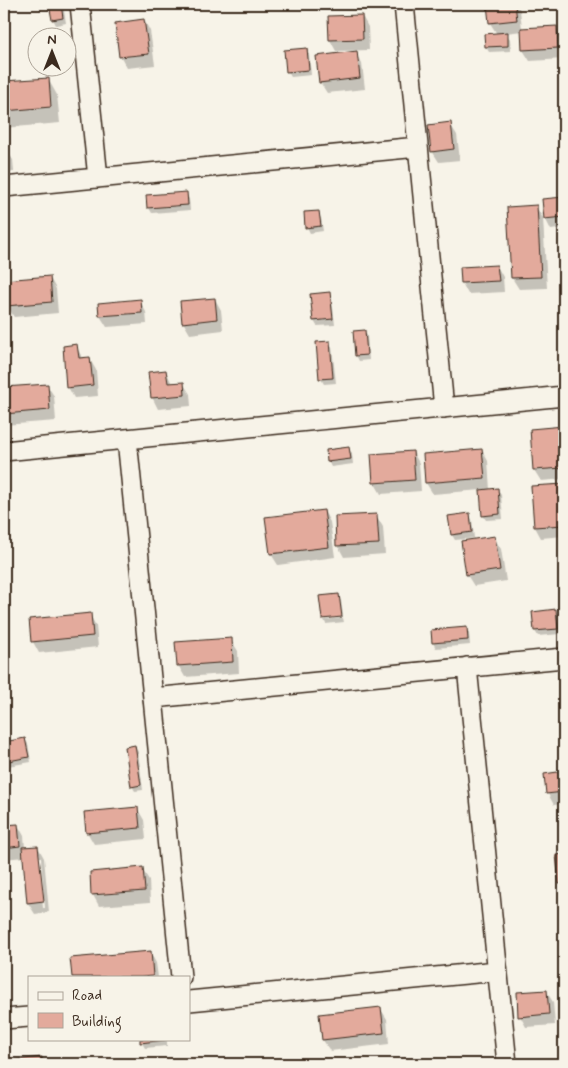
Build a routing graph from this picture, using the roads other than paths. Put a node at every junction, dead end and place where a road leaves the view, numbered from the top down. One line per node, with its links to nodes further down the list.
1 (80, 4): 4 (street)
2 (404, 4): 3 (street)
3 (418, 146): 4 (street); 7 (street)
4 (98, 178): 5 (street)
5 (4, 187)
6 (564, 396): 7 (street)
7 (444, 408): 8 (street)
8 (128, 439): 9 (street); 12 (street)
9 (4, 451)
10 (564, 658): 11 (street)
11 (467, 667): 12 (street); 13 (street)
12 (153, 698): 14 (street)
13 (498, 971): 15 (street); 18 (street)
14 (181, 976)
15 (190, 1001)
16 (28, 1017): 17 (street)
17 (4, 1019)
18 (507, 1064)

